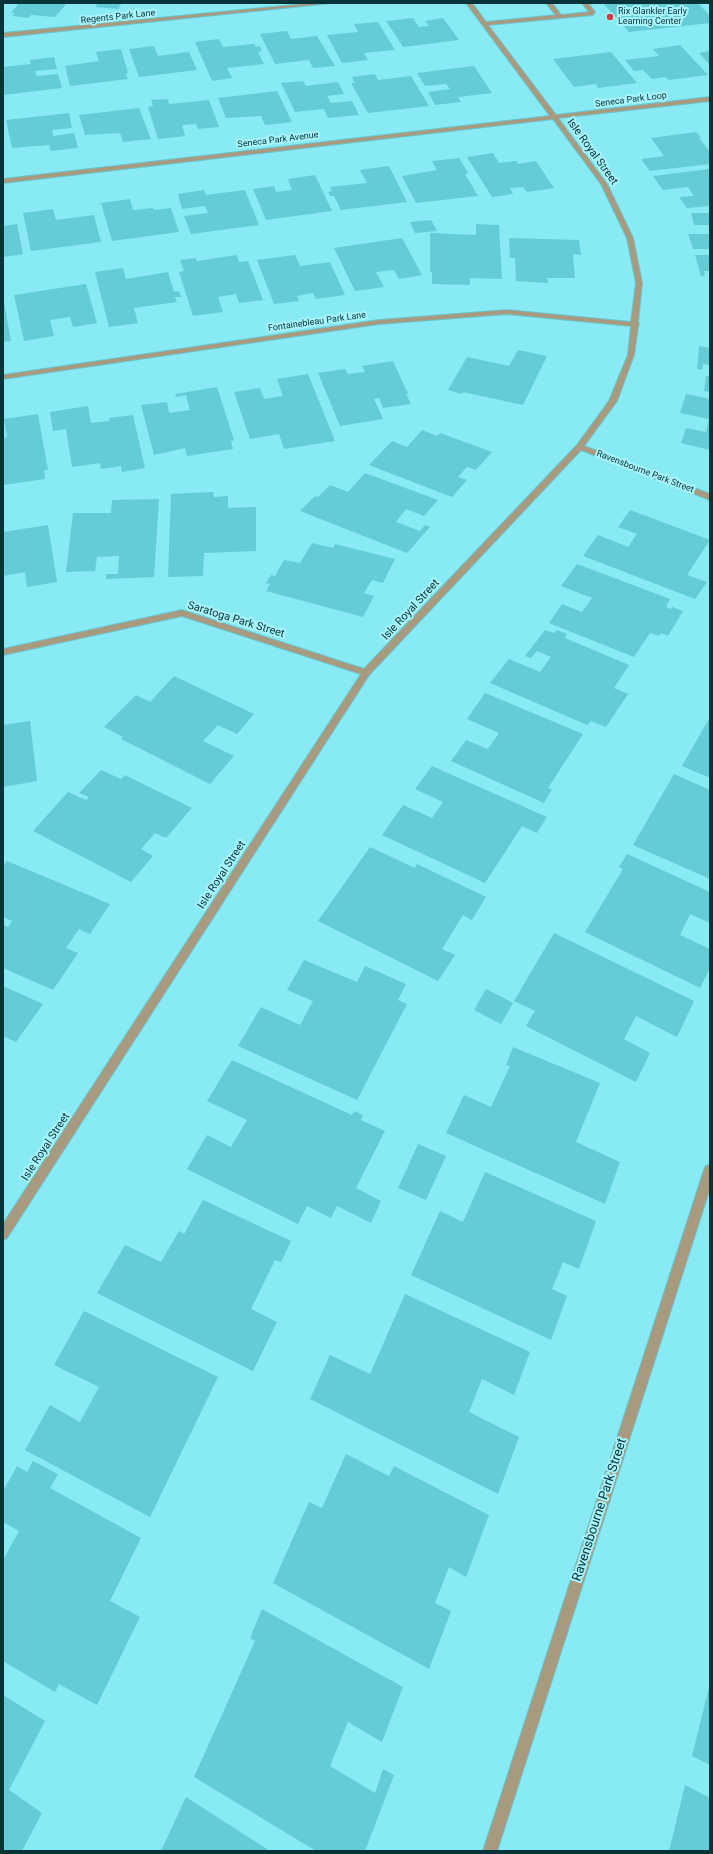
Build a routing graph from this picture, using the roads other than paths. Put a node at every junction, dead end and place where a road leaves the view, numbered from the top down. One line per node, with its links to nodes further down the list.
1 (329, 3): 7 (street, Regents Park Lane)
2 (469, 3): 6 (street, Isle Royal Street)
3 (549, 3): 5 (street)
4 (584, 3): 5 (street)
5 (560, 16): 6 (street)
6 (484, 24): 9 (street, Isle Royal Street)
7 (3, 35)
8 (710, 99): 9 (street, Seneca Park Loop)
9 (554, 118): 10 (street, Seneca Park Avenue); 11 (street, Isle Royal Street)
10 (3, 181)
11 (636, 324): 12 (street, Fontainebleau Park Lane); 13 (street, Isle Royal Street)
12 (3, 377)
13 (580, 447): 14 (street, Ravensbourne Park Street); 16 (street, Isle Royal Street)
14 (710, 498)
15 (3, 652): 16 (street, Saratoga Park Street)
16 (366, 673): 18 (street, Isle Royal Street)
17 (710, 1170): 19 (street, Ravensbourne Park Street)
18 (3, 1234)
19 (490, 1851)

